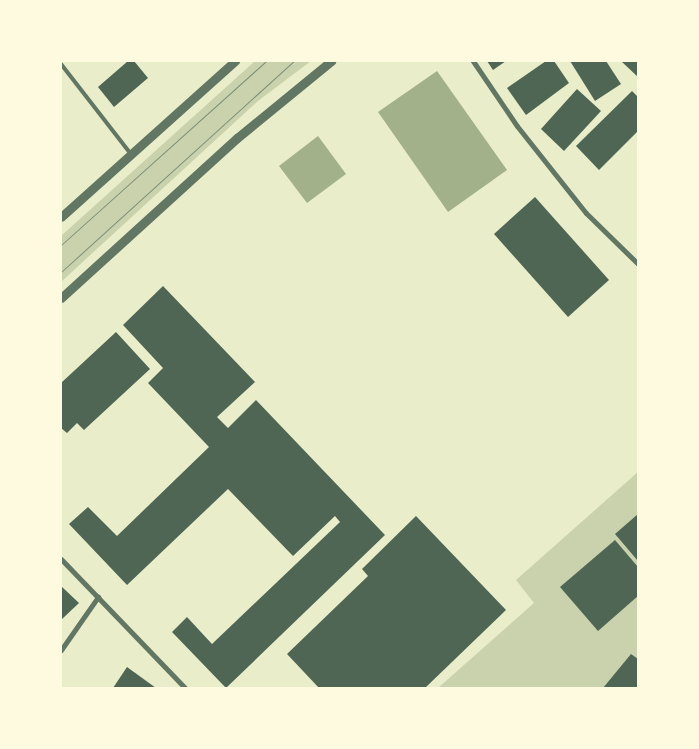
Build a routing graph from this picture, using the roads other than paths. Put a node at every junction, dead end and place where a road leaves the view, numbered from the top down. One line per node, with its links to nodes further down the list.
1 (235, 61): 5 (street)
2 (331, 61): 8 (street)
3 (473, 61): 7 (street)
4 (61, 64): 5 (lane)
5 (131, 154): 6 (street)
6 (61, 217)
7 (638, 264)
8 (61, 298)
9 (61, 559): 10 (street)
10 (98, 597): 11 (street); 12 (street)
11 (61, 650)
12 (185, 688)

